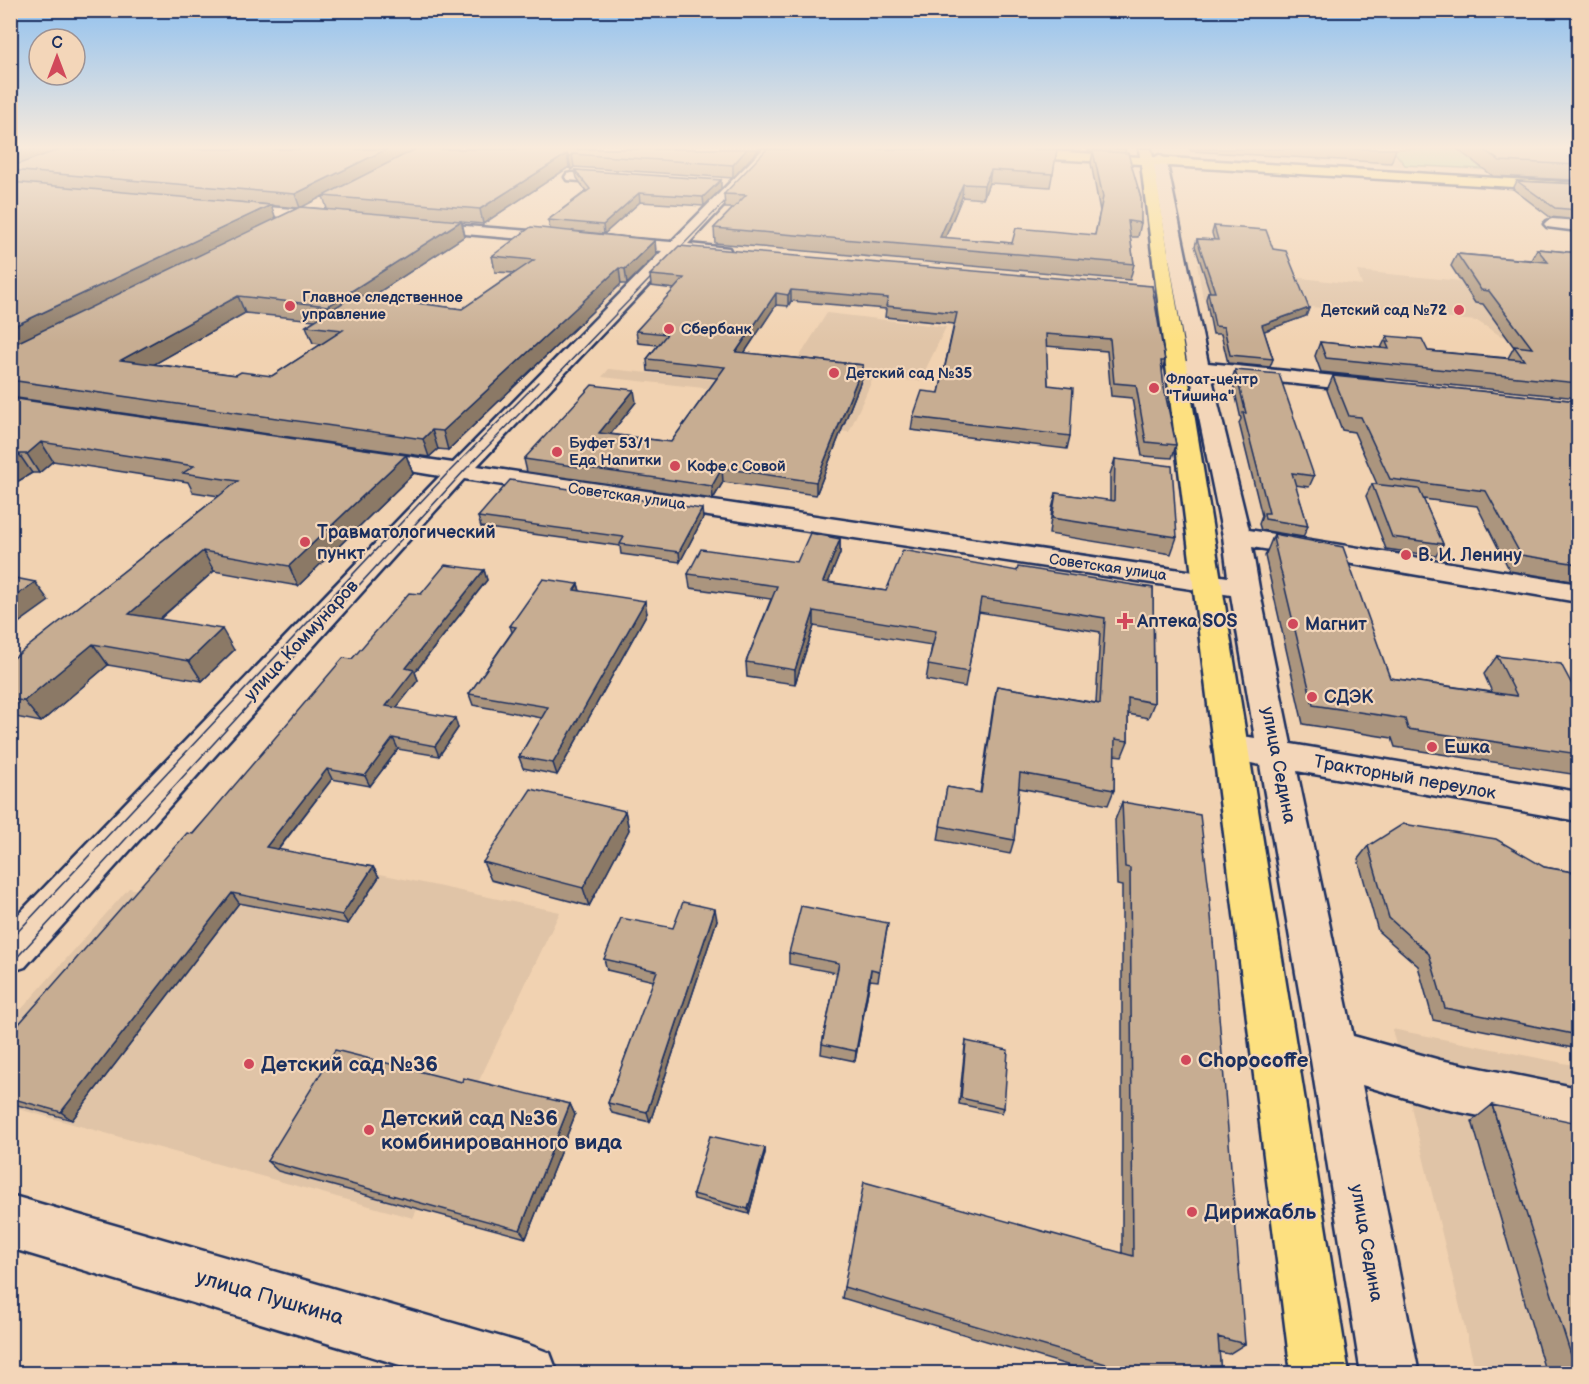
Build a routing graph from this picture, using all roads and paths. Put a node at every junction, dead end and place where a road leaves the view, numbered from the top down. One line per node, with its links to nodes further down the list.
1 (297, 214): 2 (street)
2 (302, 214): 6 (street); 10 (street)
3 (708, 214): 11 (street, улица Коммунаров)
4 (1157, 214): 14 (main road)
5 (1166, 214): 15 (street, улица Седина)
6 (349, 218)
7 (408, 224): 11 (street)
8 (1552, 224): 9 (street)
9 (1578, 226)
10 (270, 230)
11 (675, 247): 12 (street); 20 (street, улица Коммунаров)
12 (741, 253)
13 (1143, 288): 14 (street)
14 (1165, 290): 15 (street); 16 (main road)
15 (1186, 292): 17 (street, улица Седина)
16 (1175, 366): 17 (street); 22 (main road)
17 (1199, 368): 18 (street); 21 (street, улица Седина)
18 (1392, 388)
19 (347, 454): 20 (street, Советская улица)
20 (459, 471): 22 (street, Советская улица); 28 (street, улица Коммунаров)
21 (1237, 536): 23 (street, улица Седина); 24 (street)
22 (1208, 582): 23 (street, Советская улица); 25 (main road)
23 (1244, 588): 26 (street, улица Седина)
24 (1578, 593)
25 (1231, 747): 26 (street, Тракторный переулок); 33 (main road)
26 (1277, 756): 27 (street, Тракторный переулок); 29 (street, улица Седина)
27 (1578, 806)
28 (10, 953)
29 (1333, 1054): 30 (street); 34 (street, улица Седина)
30 (1578, 1112)
31 (10, 1221): 32 (street, улица Пушкина)
32 (529, 1374)
33 (1320, 1374)
34 (1390, 1374)

